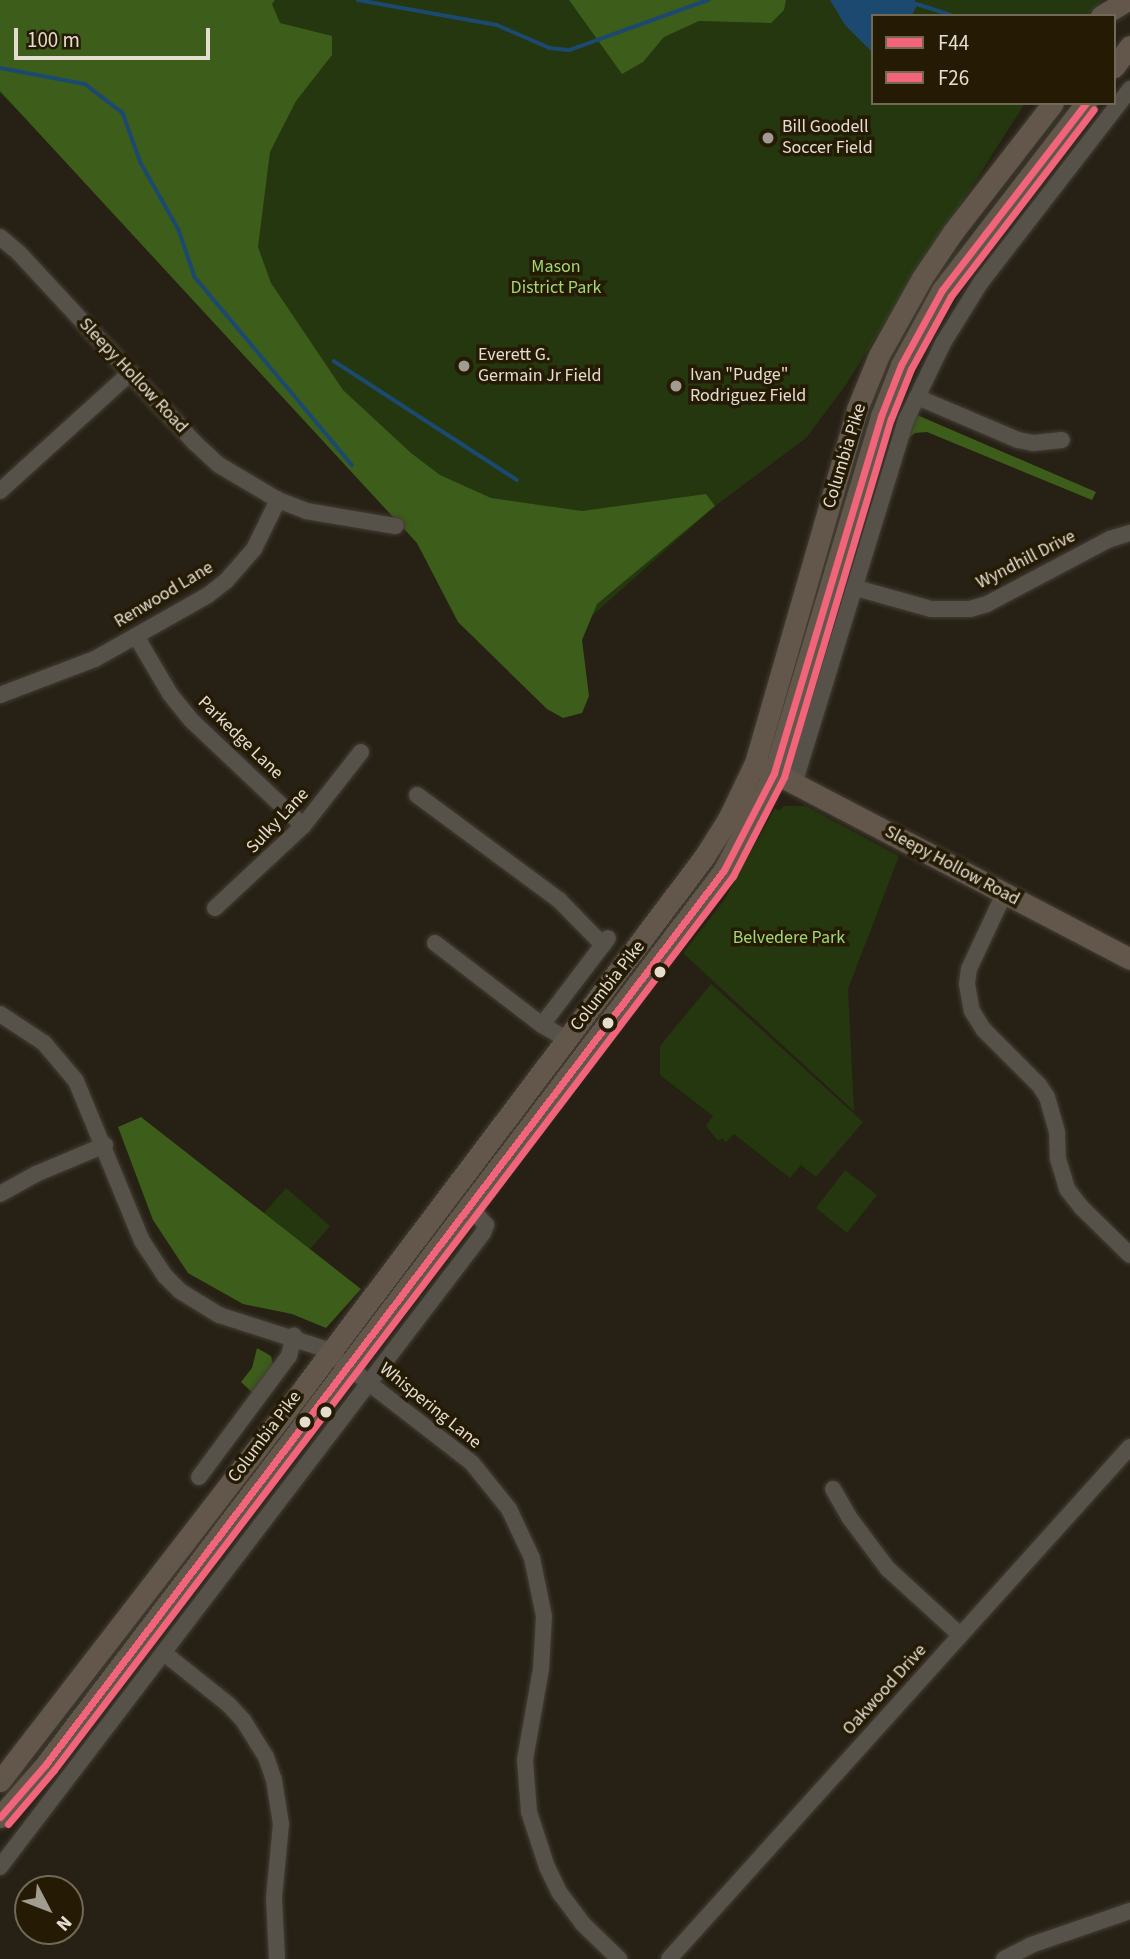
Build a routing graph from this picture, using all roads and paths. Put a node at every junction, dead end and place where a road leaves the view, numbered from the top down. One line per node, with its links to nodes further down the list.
1 (1129, 2): 2 (main road); 3 (main road)
2 (1105, 14)
3 (1116, 21)
4 (1130, 46): 5 (main road)
5 (1116, 64)
6 (1130, 89): 11 (street)
7 (1051, 105): 21 (main road, Columbia Pike)
8 (1084, 105): 21 (main road, Columbia Pike)
9 (0, 237): 10 (street, Sleepy Hollow Road)
10 (130, 373): 13 (street); 14 (street, Sleepy Hollow Road)
11 (917, 397): 12 (street); 17 (street)
12 (1062, 440)
13 (0, 491)
14 (278, 500): 15 (street); 18 (street, Renwood Lane)
15 (396, 526)
16 (1130, 533): 17 (street, Wyndhill Drive)
17 (856, 588): 22 (street)
18 (136, 636): 19 (street, Renwood Lane); 24 (street, Parkedge Lane)
19 (0, 695)
20 (361, 752): 24 (street, Sulky Lane)
21 (764, 768): 22 (main road, Sleepy Hollow Road); 31 (main road, Columbia Pike); 34 (main road, Columbia Pike)
22 (794, 784): 25 (main road, Sleepy Hollow Road)
23 (417, 795): 30 (street)
24 (303, 826): 26 (street, Sulky Lane)
25 (1004, 894): 28 (main road, Sleepy Hollow Road); 35 (street)
26 (215, 908)
27 (435, 943): 30 (street)
28 (1130, 959)
29 (0, 1014): 32 (street, Whispering Lane)
30 (542, 1025): 31 (street)
31 (566, 1040): 37 (main road, Columbia Pike)
32 (105, 1145): 33 (street); 36 (street, Whispering Lane)
33 (0, 1194)
34 (471, 1208): 38 (main road, Columbia Pike); 39 (street)
35 (1130, 1255)
36 (294, 1336): 37 (street, Whispering Lane); 41 (street)
37 (330, 1353): 38 (street, Whispering Lane); 45 (main road, Columbia Pike)
38 (349, 1367): 39 (street, Whispering Lane); 46 (main road, Columbia Pike)
39 (370, 1382): 44 (street); 50 (street, Whispering Lane)
40 (1130, 1447): 43 (street, Oakwood Drive)
41 (199, 1477)
42 (833, 1489): 43 (street)
43 (960, 1635): 51 (street, Oakwood Drive)
44 (164, 1653): 47 (street); 49 (street)
45 (0, 1781)
46 (0, 1817)
47 (0, 1867)
48 (1130, 1911): 52 (street)
49 (277, 1959)
50 (619, 1959)
51 (669, 1959)
52 (1004, 1959)

